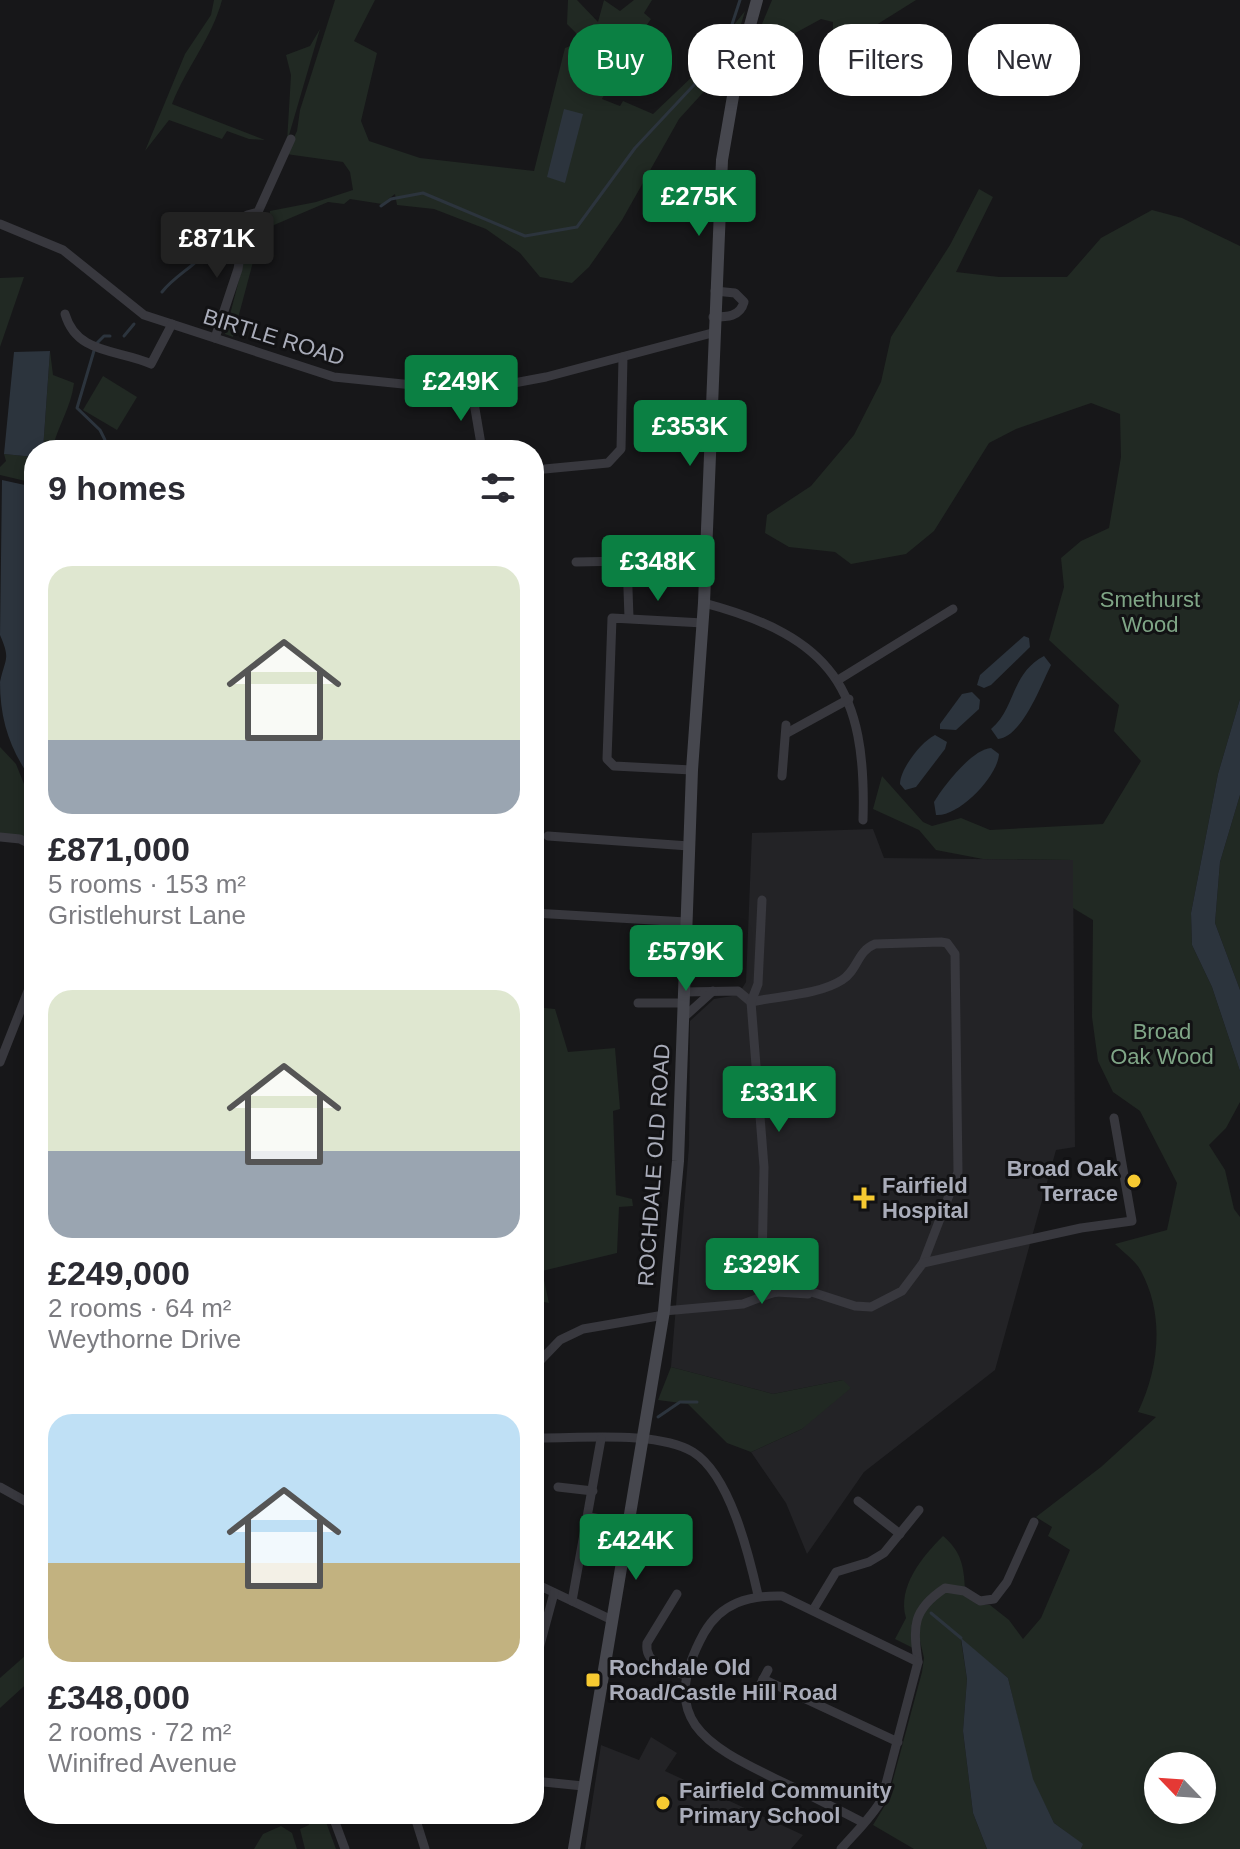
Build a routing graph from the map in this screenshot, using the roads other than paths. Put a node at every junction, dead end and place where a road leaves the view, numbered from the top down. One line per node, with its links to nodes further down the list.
1 (757, 0): 4 (main road, ROCHDALE OLD ROAD)
2 (291, 139): 9 (street)
3 (0, 224): 7 (street, BIRTLE ROAD)
4 (715, 291): 6 (main road, ROCHDALE OLD ROAD); 6 (street)
5 (65, 314): 7 (street)
6 (713, 317): 8 (main road, ROCHDALE OLD ROAD)
7 (172, 324): 9 (street, BIRTLE ROAD)
8 (712, 333): 10 (street, BIRTLE ROAD); 15 (main road, ROCHDALE OLD ROAD)
9 (215, 338): 11 (street, BIRTLE ROAD)
10 (623, 357): 11 (street, BIRTLE ROAD); 13 (street)
11 (472, 391): 12 (street)
12 (480, 440)
13 (544, 469)
14 (576, 562): 17 (street)
15 (704, 603): 18 (main road, ROCHDALE OLD ROAD); 19 (street)
16 (953, 609): 19 (street)
17 (629, 618): 18 (street); 21 (street)
18 (703, 623): 21 (main road, ROCHDALE OLD ROAD)
19 (838, 680): 20 (street)
20 (849, 699): 22 (street); 23 (street)
21 (692, 770): 27 (main road, ROCHDALE OLD ROAD)
22 (782, 776)
23 (863, 820)
24 (548, 836): 27 (street)
25 (0, 837): 26 (street)
26 (24, 841)
27 (689, 846): 30 (main road, ROCHDALE OLD ROAD)
28 (762, 900): 34 (street)
29 (544, 914): 30 (street)
30 (686, 922): 32 (main road, ROCHDALE OLD ROAD)
31 (713, 991): 32 (street); 34 (street); 36 (street)
32 (683, 998): 35 (street); 36 (main road, ROCHDALE OLD ROAD)
33 (24, 1001): 37 (street)
34 (751, 1002): 39 (street); 40 (street)
35 (638, 1003)
36 (683, 1019): 46 (main road, ROCHDALE OLD ROAD)
37 (0, 1062)
38 (1114, 1118): 39 (street)
39 (923, 1263): 44 (street)
40 (762, 1266): 41 (street); 42 (street)
41 (786, 1274): 43 (street); 44 (street)
42 (757, 1281): 43 (street); 45 (street)
43 (775, 1292): 44 (street); 45 (street)
44 (820, 1295)
45 (736, 1304): 46 (street)
46 (664, 1313): 47 (street); 50 (main road, ROCHDALE OLD ROAD)
47 (544, 1357)
48 (544, 1438): 49 (street)
49 (601, 1439): 50 (street); 53 (street)
50 (645, 1440): 59 (main road, ROCHDALE OLD ROAD); 64 (street)
51 (0, 1487): 54 (street)
52 (558, 1487): 53 (street)
53 (593, 1491): 57 (street)
54 (24, 1500)
55 (858, 1501): 60 (street)
56 (919, 1510): 60 (street)
57 (589, 1517): 59 (street); 65 (street)
58 (1034, 1522): 69 (street)
59 (628, 1524): 67 (main road, ROCHDALE OLD ROAD)
60 (900, 1534): 66 (street)
61 (544, 1588): 62 (street)
62 (554, 1593): 65 (street); 68 (street)
63 (677, 1594): 70 (street)
64 (758, 1595): 66 (street); 70 (street)
65 (572, 1601): 67 (street)
66 (813, 1610): 69 (street)
67 (612, 1620): 74 (main road, ROCHDALE OLD ROAD)
68 (544, 1630)
69 (918, 1662): 72 (street)
70 (686, 1675): 75 (street)
71 (758, 1689): 72 (street)
72 (898, 1742): 75 (street)
73 (544, 1782): 74 (street)
74 (583, 1786): 80 (main road, ROCHDALE OLD ROAD)
75 (864, 1823): 81 (street)
76 (336, 1824): 78 (street)
77 (417, 1824): 79 (street)
78 (345, 1849)
79 (425, 1849)
80 (574, 1849)
81 (841, 1849)

